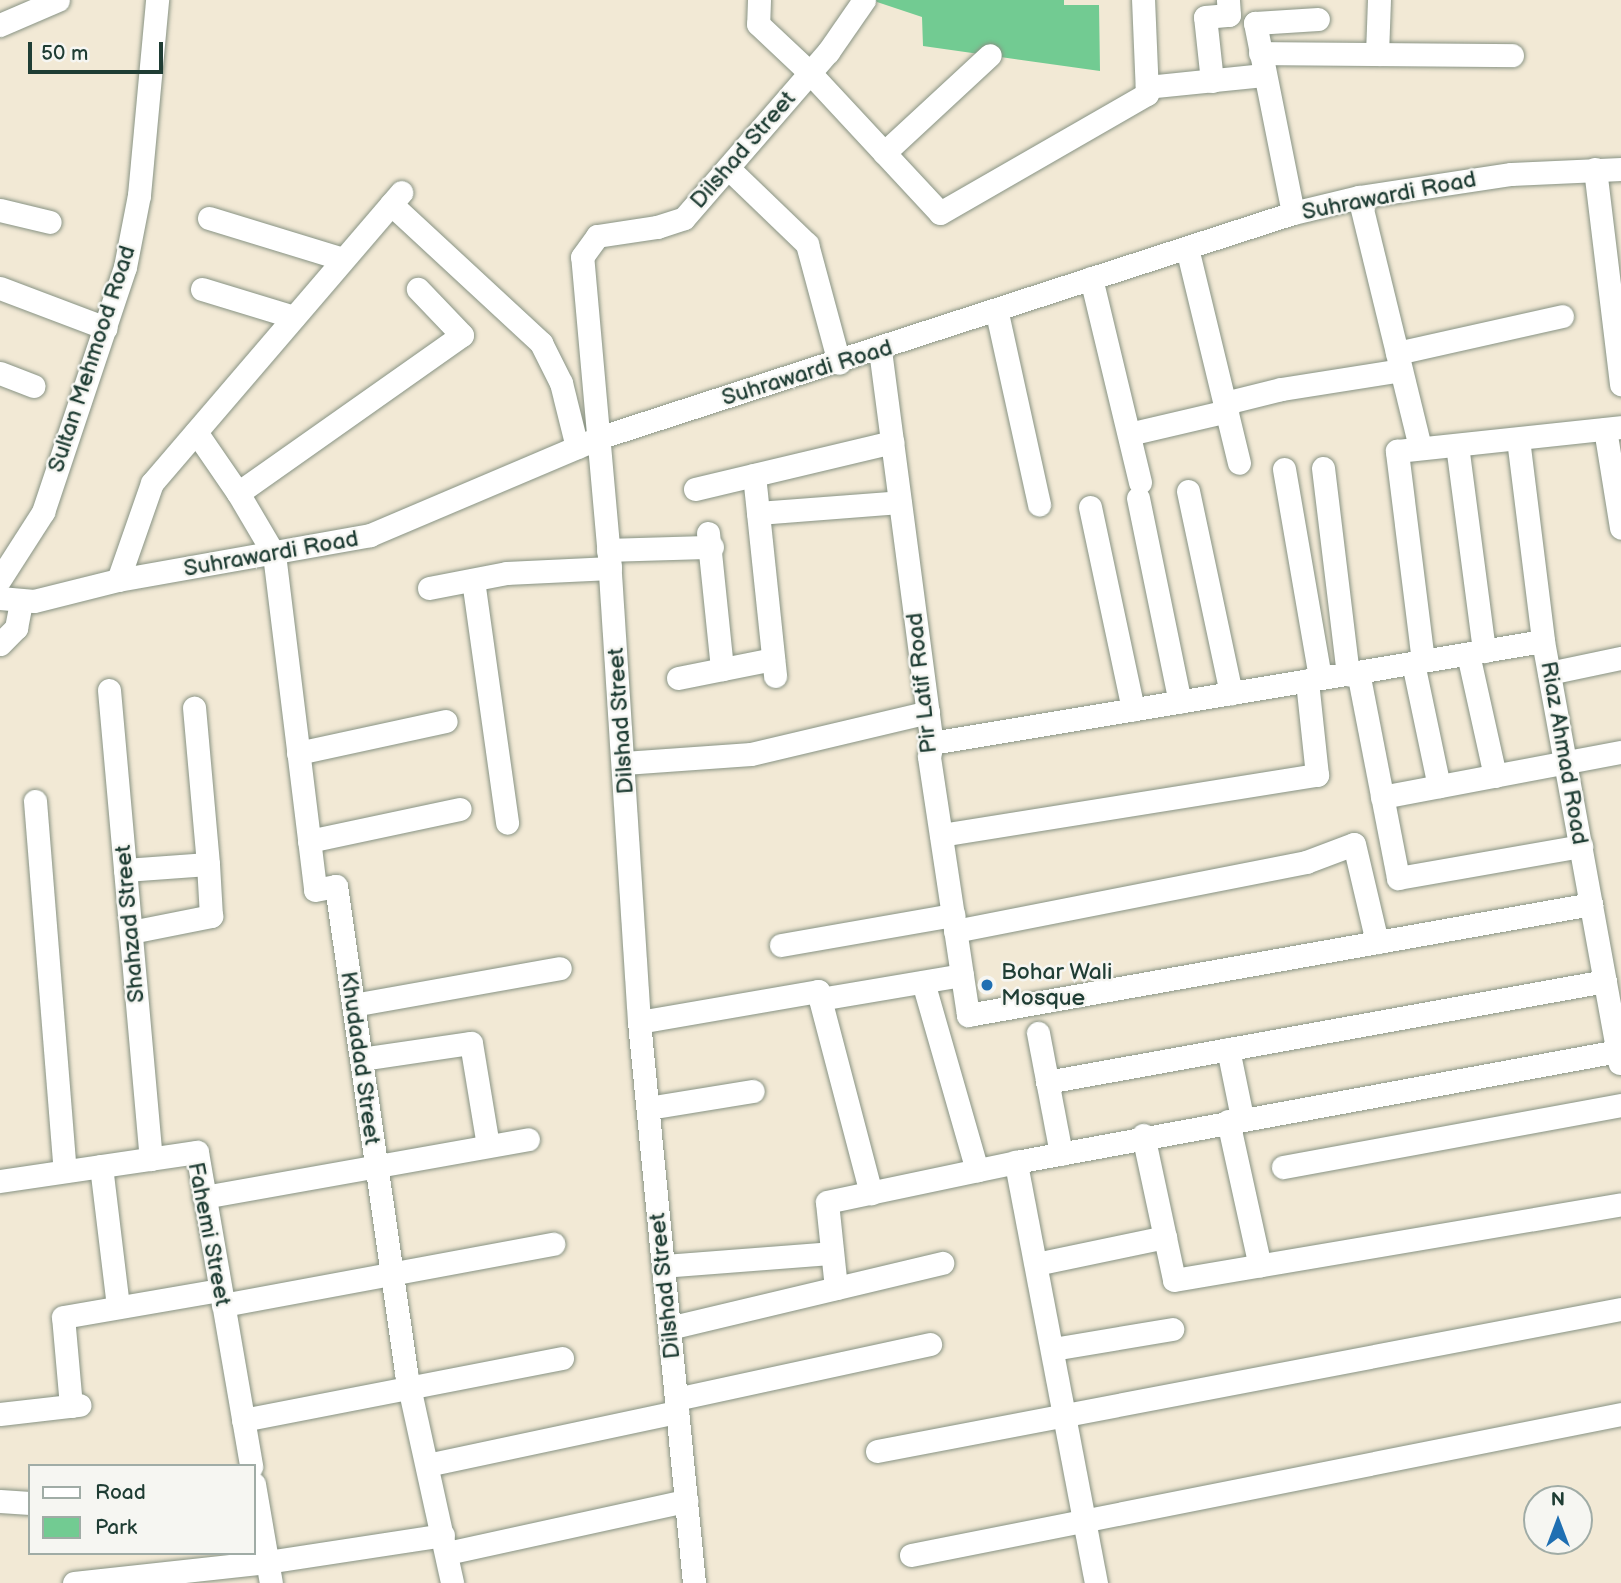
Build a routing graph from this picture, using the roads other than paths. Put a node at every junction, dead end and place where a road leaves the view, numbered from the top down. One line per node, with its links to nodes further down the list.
1 (58, 0): 9 (street)
2 (157, 0): 35 (street, Sultan Mehmood Road)
3 (759, 0): 14 (street)
4 (864, 0): 14 (street, Dilshad Street)
5 (1143, 0): 16 (street)
6 (1228, 0): 15 (street)
7 (1379, 0): 10 (street)
8 (1318, 19): 13 (street)
9 (0, 25)
10 (1377, 54): 12 (street); 13 (street)
11 (990, 55): 17 (street)
12 (1512, 55)
13 (1262, 64): 15 (street); 23 (street)
14 (810, 73): 17 (street); 18 (street, Dilshad Street)
15 (1212, 81): 16 (street)
16 (1147, 87): 17 (street)
17 (884, 153)
18 (728, 168): 38 (street); 48 (street, Dilshad Street)
19 (1595, 169): 20 (street, Suhrawardi Road); 21 (street, Suhrawardi Road); 40 (street)
20 (1621, 169)
21 (1359, 197): 23 (street, Suhrawardi Road); 37 (street)
22 (0, 210): 25 (street)
23 (1293, 213): 26 (street, Suhrawardi Road)
24 (209, 218): 27 (street)
25 (50, 222)
26 (1187, 248): 28 (street, Suhrawardi Road); 42 (street)
27 (343, 259): 34 (street); 48 (street)
28 (1091, 278): 32 (street, Suhrawardi Road); 45 (street)
29 (0, 288): 35 (street)
30 (202, 289): 34 (street)
31 (418, 289): 57 (street)
32 (997, 313): 36 (street, Suhrawardi Road); 59 (street)
33 (1562, 316): 37 (street)
34 (295, 317): 44 (street)
35 (106, 328): 65 (street, Sultan Mehmood Road)
36 (880, 350): 38 (street, Suhrawardi Road); 47 (street, Pir Latif Road)
37 (1399, 361): 42 (street); 50 (street)
38 (839, 363): 48 (street, Suhrawardi Road)
39 (0, 373): 41 (street)
40 (1621, 384)
41 (34, 386)
42 (1226, 407): 45 (street); 51 (street)
43 (1613, 428): 46 (street); 62 (street)
44 (196, 432): 57 (street); 66 (street)
45 (1129, 434): 82 (street)
46 (1518, 439): 49 (street); 70 (street, Riaz Ahmad Road)
47 (892, 442): 54 (street); 58 (street, Pir Latif Road)
48 (588, 443): 63 (street, Suhrawardi Road); 64 (street, Dilshad Street)
49 (1457, 445): 50 (street); 72 (street)
50 (1420, 448): 74 (street)
51 (1239, 463)
52 (1323, 468): 76 (street)
53 (1284, 469): 79 (street)
54 (754, 475): 55 (street); 61 (street)
55 (695, 489)
56 (1188, 491): 81 (street)
57 (238, 493): 63 (street)
58 (900, 502): 61 (street); 85 (street, Pir Latif Road)
59 (1039, 504)
60 (1090, 507): 84 (street)
61 (758, 513): 75 (street)
62 (1621, 528)
63 (274, 554): 66 (street, Suhrawardi Road); 89 (street, Khudadad Street)
64 (609, 559): 67 (street); 75 (street); 90 (street, Dilshad Street)
65 (0, 579)
66 (118, 580): 69 (street, Suhrawardi Road)
67 (473, 580): 68 (street); 97 (street)
68 (429, 588)
69 (10, 600): 71 (street)
70 (1543, 642): 72 (street); 77 (street, Riaz Ahmad Road)
71 (0, 644)
72 (1476, 653): 74 (street); 92 (street)
73 (1621, 658): 77 (street)
74 (1418, 662): 76 (street); 93 (street)
75 (722, 669): 78 (street)
76 (1353, 673): 79 (street); 94 (street)
77 (1549, 673): 91 (street, Riaz Ahmad Road)
78 (678, 678)
79 (1314, 680): 81 (street); 98 (street)
80 (109, 690): 102 (street, Shahzad Street)
81 (1231, 693): 82 (street)
82 (1180, 702): 84 (street)
83 (194, 708): 101 (street)
84 (1133, 709): 87 (street)
85 (928, 712): 87 (street, Pir Latif Road); 90 (street)
86 (446, 721): 89 (street)
87 (932, 743): 98 (street, Pir Latif Road)
88 (1621, 751): 91 (street)
89 (298, 753): 99 (street, Khudadad Street)
90 (624, 763): 114 (street, Dilshad Street)
91 (1566, 763): 92 (street); 100 (street, Riaz Ahmad Road)
92 (1495, 776): 93 (street)
93 (1439, 786): 94 (street)
94 (1382, 797): 100 (street)
95 (35, 802): 134 (street)
96 (460, 809): 99 (street)
97 (507, 823)
98 (941, 835): 104 (street, Pir Latif Road)
99 (309, 841): 113 (street, Khudadad Street)
100 (1581, 846): 103 (street, Riaz Ahmad Road)
101 (208, 864): 102 (street); 105 (street)
102 (125, 870): 105 (street, Shahzad Street)
103 (1591, 904): 106 (street); 110 (street, Riaz Ahmad Road)
104 (954, 923): 106 (street); 107 (street); 109 (street, Pir Latif Road)
105 (131, 932): 128 (street, Shahzad Street)
106 (1377, 943): 109 (street, Pir Latif Road)
107 (781, 945)
108 (560, 968): 113 (street)
109 (962, 975): 111 (street)
110 (1605, 981): 116 (street); 117 (street, Riaz Ahmad Road)
111 (923, 982): 112 (street); 133 (street)
112 (820, 999): 114 (street); 136 (street)
113 (353, 1005): 118 (street, Khudadad Street)
114 (639, 1022): 122 (street, Dilshad Street)
115 (1038, 1033): 119 (street)
116 (1228, 1049): 119 (street); 123 (street)
117 (1620, 1058): 123 (street)
118 (361, 1059): 126 (street); 131 (street, Khudadad Street)
119 (1047, 1082): 127 (street)
120 (753, 1091): 122 (street)
121 (1621, 1105): 132 (street)
122 (648, 1108): 144 (street, Dilshad Street)
123 (1235, 1119): 124 (street); 145 (street)
124 (1143, 1135): 127 (street); 139 (street)
125 (528, 1139): 126 (street)
126 (488, 1146): 131 (street)
127 (1061, 1154): 129 (street)
128 (151, 1159): 130 (street, Fahemi Street); 137 (street, Fahemi Street)
129 (1016, 1162): 133 (street); 143 (street)
130 (101, 1166): 134 (street, Fahemi Street); 149 (street)
131 (376, 1166): 137 (street); 146 (street, Khudadad Street)
132 (1283, 1167)
133 (977, 1170): 136 (street)
134 (65, 1171): 135 (street, Fahemi Street)
135 (0, 1181)
136 (871, 1193): 141 (street)
137 (204, 1197): 148 (street, Fahemi Street)
138 (1621, 1204): 145 (street)
139 (1165, 1237): 143 (street); 145 (street)
140 (553, 1244): 146 (street)
141 (832, 1252): 144 (street); 147 (street)
142 (942, 1263): 147 (street)
143 (1036, 1264): 154 (street)
144 (663, 1266): 151 (street, Dilshad Street)
145 (1260, 1266)
146 (391, 1274): 148 (street); 156 (street, Khudadad Street)
147 (836, 1288): 151 (street)
148 (222, 1297): 149 (street); 161 (street, Fahemi Street)
149 (118, 1307): 158 (street)
150 (1621, 1308): 160 (street)
151 (669, 1328): 157 (street, Dilshad Street)
152 (1172, 1329): 154 (street)
153 (930, 1344): 157 (street)
154 (1052, 1349): 160 (street)
155 (562, 1358): 156 (street)
156 (409, 1388): 161 (street); 164 (street, Khudadad Street)
157 (677, 1405): 164 (street); 167 (street, Dilshad Street)
158 (0, 1414)
159 (1621, 1414): 169 (street)
160 (1065, 1415): 162 (street); 169 (street)
161 (243, 1420): 163 (street, Fahemi Street)
162 (877, 1451)
163 (251, 1464)
164 (427, 1465): 170 (street, Khudadad Street)
165 (256, 1496): 172 (street)
166 (0, 1501): 168 (street)
167 (686, 1502): 170 (street); 175 (street, Dilshad Street)
168 (28, 1503)
169 (1086, 1521): 171 (street); 176 (street)
170 (445, 1544): 172 (street); 174 (street, Khudadad Street)
171 (911, 1555)
172 (269, 1572): 173 (street)
173 (74, 1583)
174 (452, 1583)
175 (694, 1583)
176 (1096, 1583)

